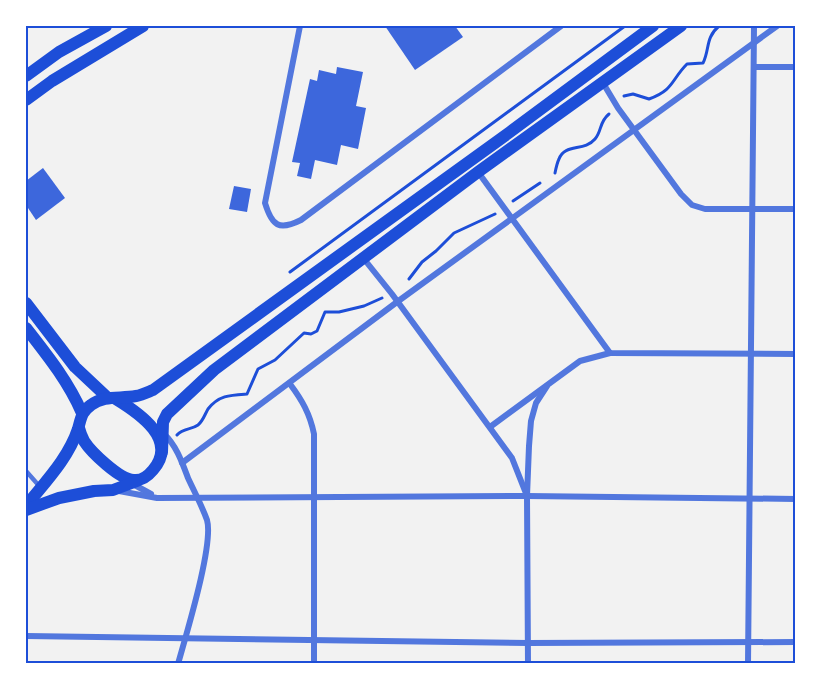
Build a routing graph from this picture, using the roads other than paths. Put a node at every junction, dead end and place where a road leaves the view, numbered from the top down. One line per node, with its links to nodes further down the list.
1 (106, 26): 12 (main road)
2 (143, 26): 14 (main road)
3 (300, 26): 4 (street)
4 (561, 26)
5 (653, 26): 29 (main road)
6 (681, 26): 13 (main road)
7 (754, 26): 9 (street)
8 (777, 26): 9 (street)
9 (754, 41): 11 (street); 15 (street)
10 (795, 67): 11 (street)
11 (754, 68): 17 (street)
12 (26, 76)
13 (603, 83): 15 (street); 16 (main road)
14 (26, 100)
15 (633, 129): 17 (street); 19 (street)
16 (478, 172): 19 (street); 20 (main road)
17 (753, 209): 18 (street); 25 (street)
18 (795, 209)
19 (512, 218): 21 (street); 24 (street)
20 (363, 259): 21 (street); 33 (main road)
21 (397, 302): 27 (street); 31 (street)
22 (26, 303): 29 (main road)
23 (26, 328): 30 (main road)
24 (610, 353): 25 (street); 28 (street)
25 (751, 353): 26 (street); 43 (street)
26 (795, 354)
27 (290, 384): 34 (street); 39 (street)
28 (547, 386): 31 (street); 40 (street)
29 (112, 398): 30 (main road); 33 (main road)
30 (82, 413): 32 (main road)
31 (490, 427): 40 (street)
32 (79, 428): 36 (main road); 37 (main road)
33 (162, 433): 34 (street); 36 (main road)
34 (182, 463): 41 (street)
35 (26, 471): 37 (lane)
36 (133, 480): 38 (main road); 42 (street)
37 (41, 488): 45 (main road)
38 (113, 490): 42 (street); 46 (main road)
39 (315, 496): 40 (street); 41 (street); 49 (street)
40 (527, 496): 43 (street); 52 (street)
41 (197, 497): 42 (street); 48 (street)
42 (157, 498)
43 (751, 499): 44 (street); 50 (street)
44 (795, 499)
45 (26, 506)
46 (26, 510)
47 (26, 636): 48 (street)
48 (184, 640): 49 (street); 53 (street)
49 (314, 640): 52 (street); 54 (street)
50 (748, 642): 51 (street); 52 (street); 56 (street)
51 (795, 642)
52 (528, 643): 55 (street)
53 (178, 663)
54 (314, 663)
55 (528, 663)
56 (748, 663)

